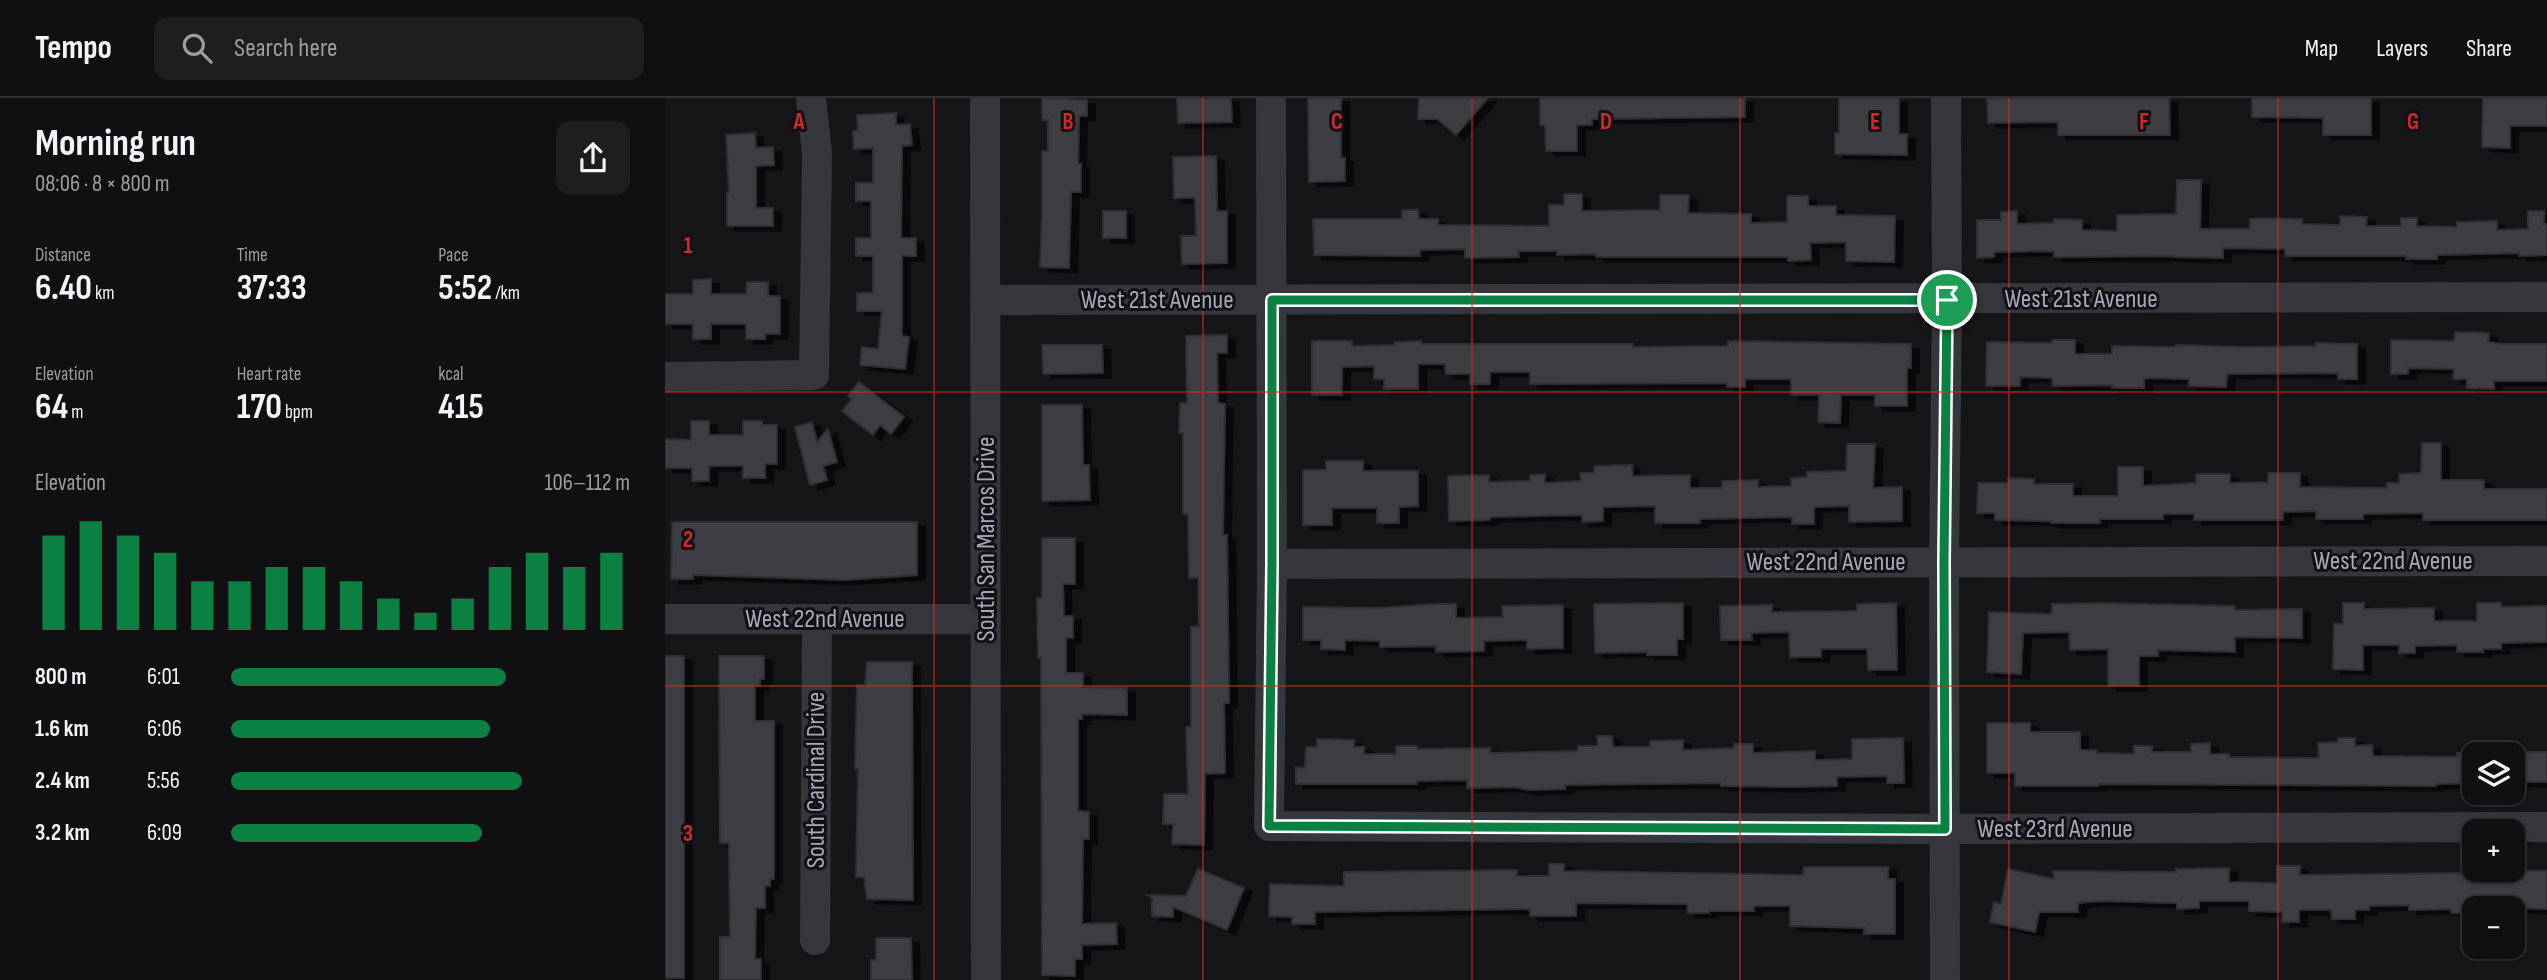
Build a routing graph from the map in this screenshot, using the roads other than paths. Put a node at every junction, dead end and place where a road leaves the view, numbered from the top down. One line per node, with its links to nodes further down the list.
1 (811, 98): 9 (street)
2 (985, 98): 6 (street, South San Marcos Drive)
3 (1271, 98): 7 (street)
4 (1946, 98): 8 (street)
5 (2547, 298): 8 (street, West 21st Avenue)
6 (985, 300): 7 (street, West 21st Avenue); 15 (street, South San Marcos Drive)
7 (1272, 300): 8 (street, West 21st Avenue); 12 (street)
8 (1947, 300): 11 (street)
9 (665, 377)
10 (2547, 561): 11 (street, West 22nd Avenue)
11 (1944, 562): 12 (street, West 22nd Avenue); 17 (street)
12 (1272, 564): 17 (street, West 23rd Avenue)
13 (665, 619): 14 (street, West 22nd Avenue)
14 (817, 619): 15 (street, West 22nd Avenue); 18 (street, South Cardinal Drive)
15 (986, 619): 19 (street, South San Marcos Drive)
16 (2547, 827): 17 (street, West 23rd Avenue)
17 (1945, 829): 20 (street)
18 (815, 940)
19 (986, 980)
20 (1945, 980)

